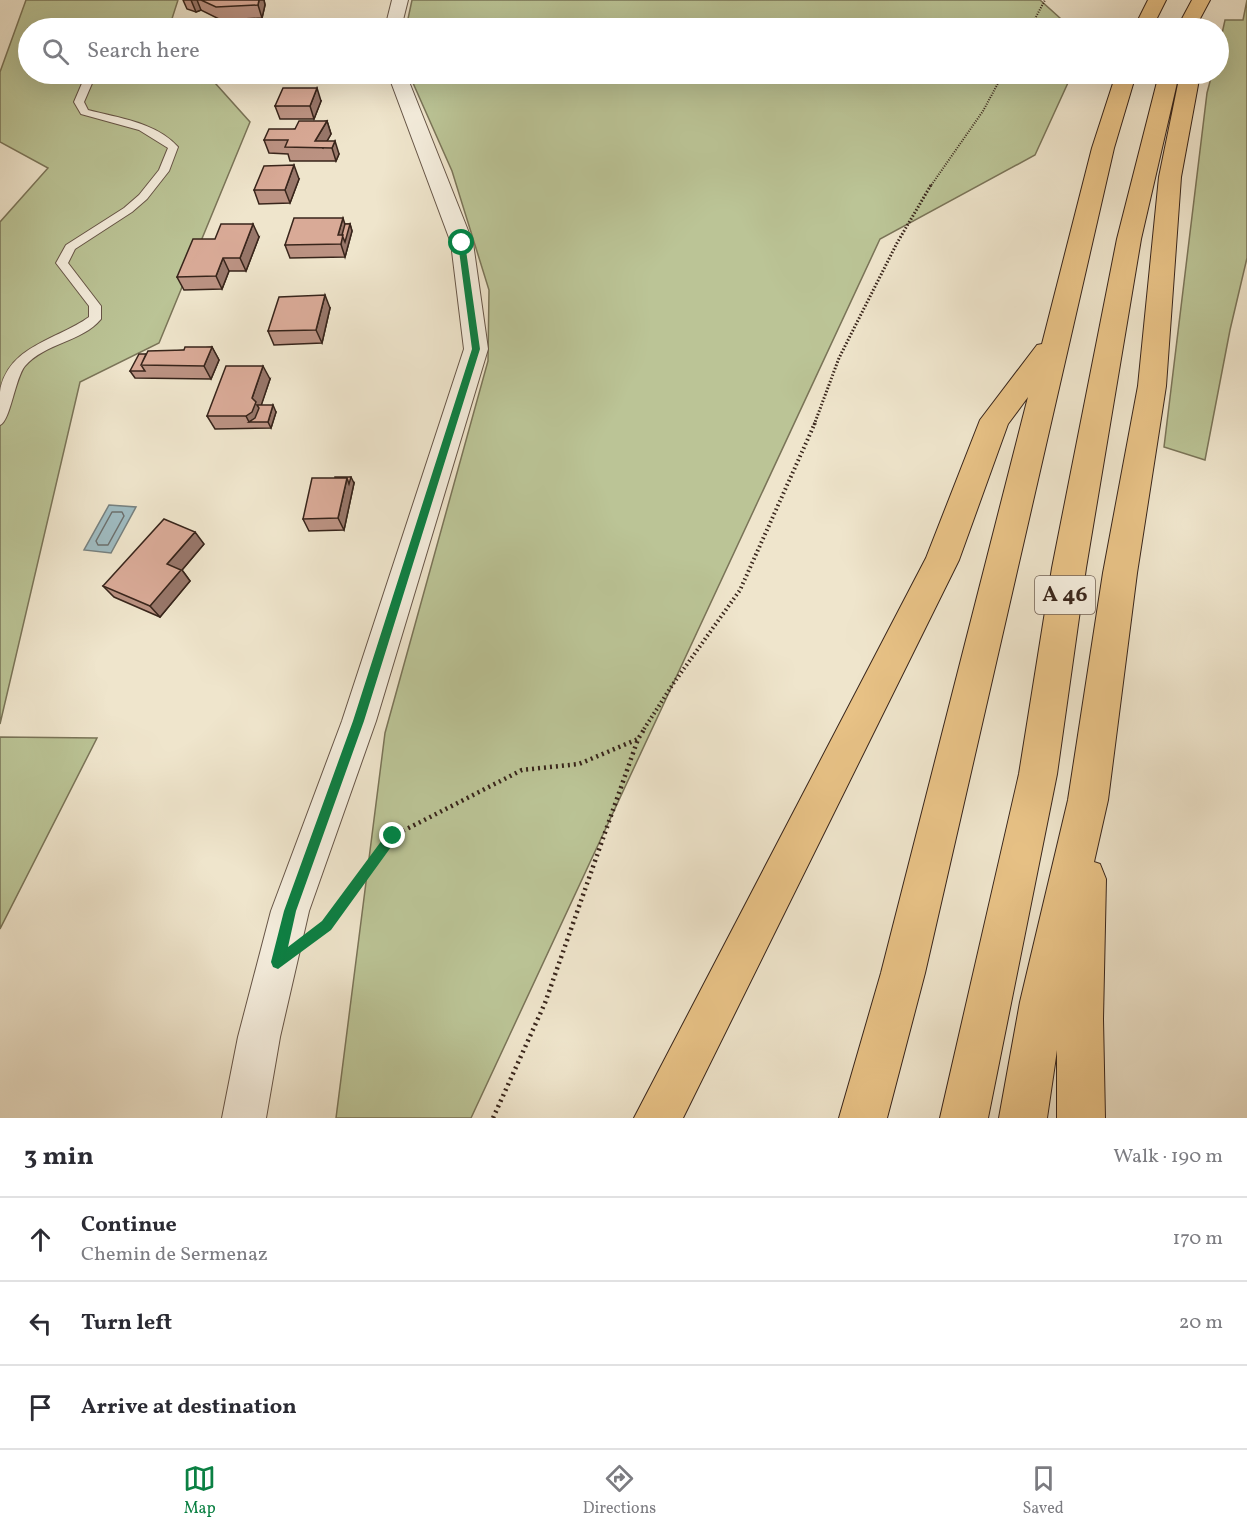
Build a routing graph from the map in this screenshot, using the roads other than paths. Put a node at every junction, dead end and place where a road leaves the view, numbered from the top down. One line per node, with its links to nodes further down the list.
1 (400, 0): 5 (street)
2 (1157, 0): 6 (highway)
3 (1201, 0): 7 (highway)
4 (1207, 0): 8 (highway)
5 (396, 18)
6 (1148, 18)
7 (1191, 18)
8 (1203, 18)
9 (87, 84): 15 (lane)
10 (401, 84): 17 (street)
11 (1123, 84): 14 (highway, A 46)
12 (1166, 84): 20 (highway, A 46)
13 (1188, 84): 16 (highway)
14 (1055, 341): 18 (highway); 19 (highway, A 46)
15 (0, 420)
16 (1088, 800): 21 (highway); 22 (highway)
17 (244, 1118)
18 (658, 1118)
19 (863, 1118)
20 (964, 1118)
21 (1023, 1118)
22 (1081, 1118)

